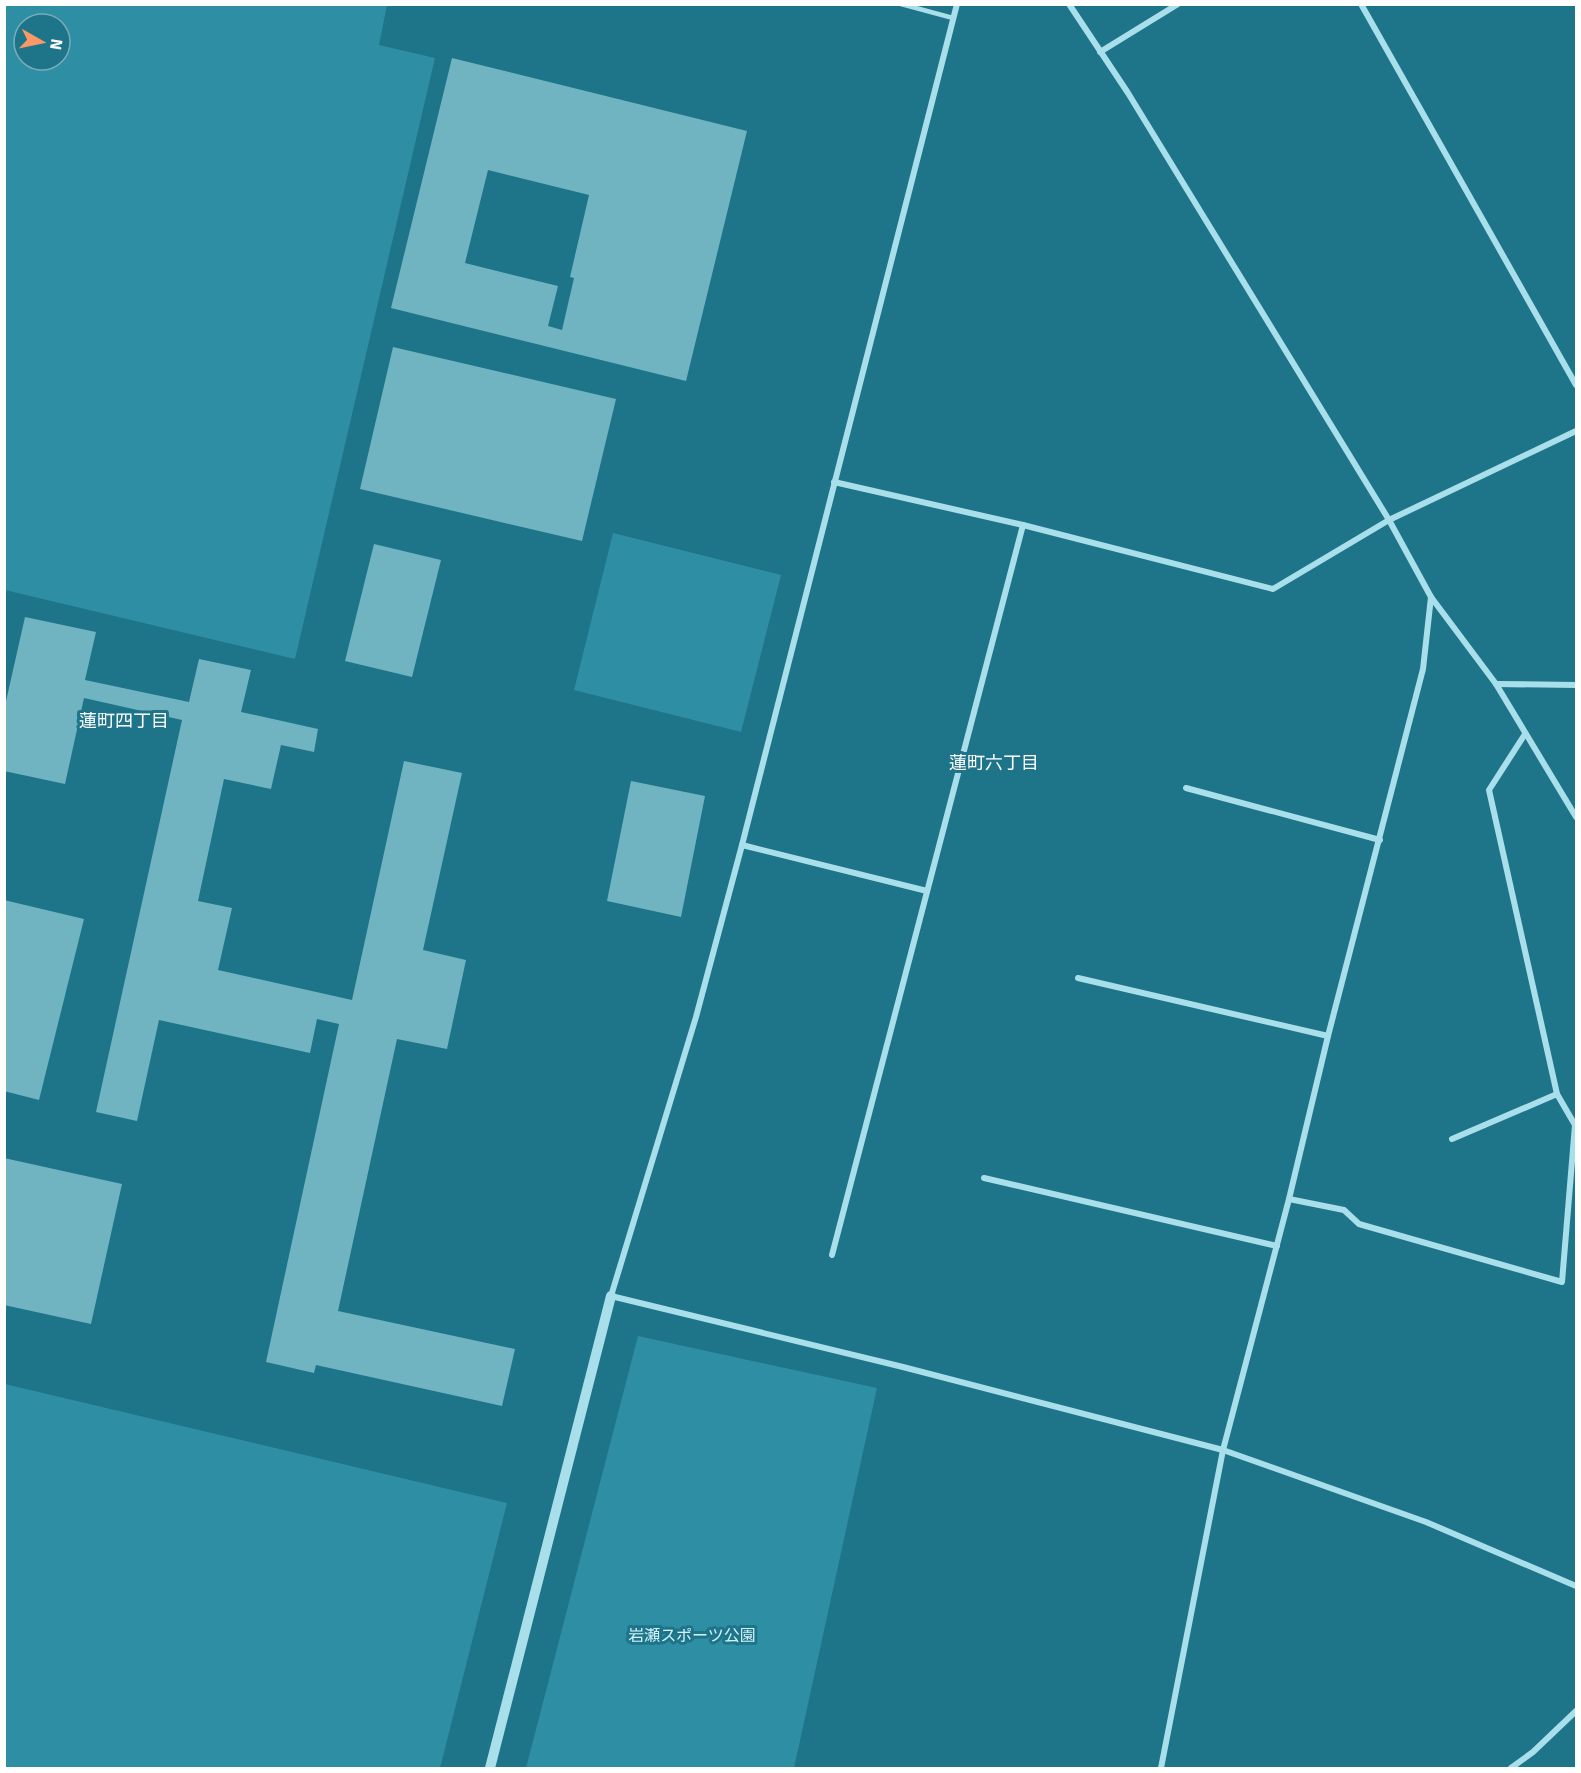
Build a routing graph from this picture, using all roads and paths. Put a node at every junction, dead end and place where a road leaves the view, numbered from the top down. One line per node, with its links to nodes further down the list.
1 (901, 4): 6 (lane)
2 (957, 4): 6 (street)
3 (1069, 4): 7 (street)
4 (1178, 4): 7 (street)
5 (1361, 4): 8 (street)
6 (953, 18): 10 (street)
7 (1100, 51): 11 (street)
8 (1576, 385)
9 (1576, 431): 11 (street)
10 (834, 482): 12 (street); 20 (street)
11 (1389, 520): 12 (street); 13 (street)
12 (1023, 525): 21 (street)
13 (1431, 597): 14 (street); 19 (street)
14 (1496, 684): 15 (street); 16 (street)
15 (1576, 685)
16 (1525, 734): 18 (street); 24 (street)
17 (1186, 788): 19 (street)
18 (1576, 817)
19 (1380, 840): 23 (street)
20 (742, 845): 21 (street); 30 (street)
21 (927, 891): 29 (street)
22 (1078, 978): 23 (street)
23 (1328, 1036): 27 (street)
24 (1557, 1094): 25 (street); 27 (street)
25 (1452, 1139)
26 (984, 1178): 28 (street)
27 (1289, 1199): 28 (street)
28 (1277, 1246): 31 (street)
29 (832, 1255)
30 (611, 1296): 31 (street); 34 (street)
31 (1223, 1450): 32 (street); 35 (street)
32 (1576, 1586)
33 (1576, 1711): 36 (street)
34 (490, 1768)
35 (1161, 1768)
36 (1511, 1768)

